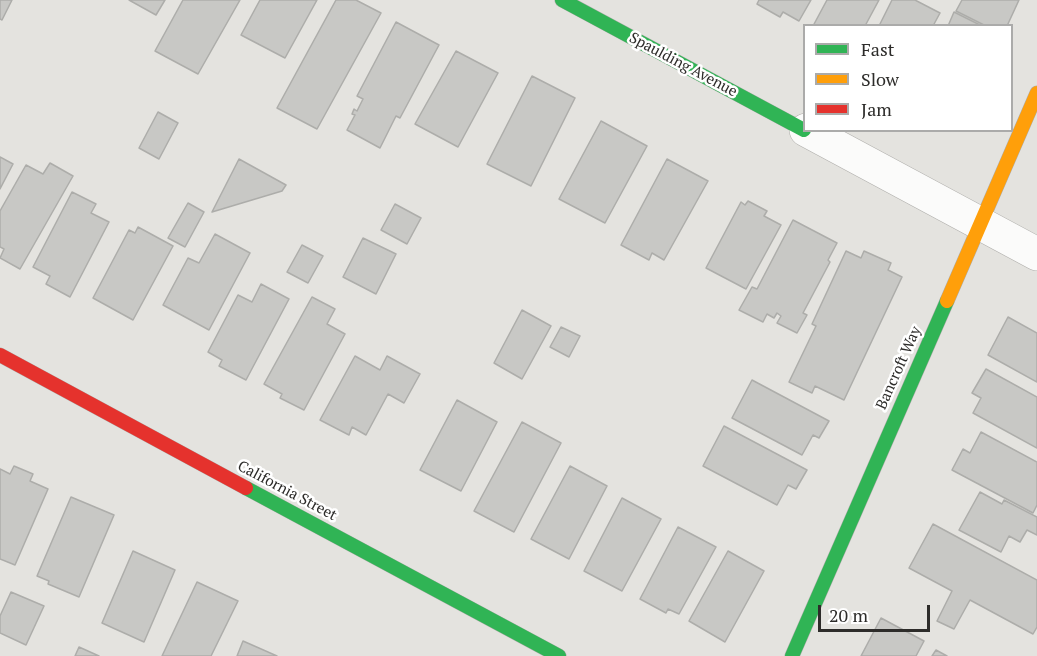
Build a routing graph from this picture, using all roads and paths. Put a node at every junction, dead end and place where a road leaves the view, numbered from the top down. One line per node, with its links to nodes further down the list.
1 (562, 0): 3 (street, Spaulding Avenue)
2 (1037, 93): 5 (street, Bancroft Way)
3 (803, 129)
4 (809, 132): 5 (street, Spaulding Avenue)
5 (980, 224): 6 (street, Spaulding Avenue); 9 (street, Bancroft Way)
6 (1037, 254)
7 (0, 355): 8 (street, California Street)
8 (559, 656)
9 (792, 656)

